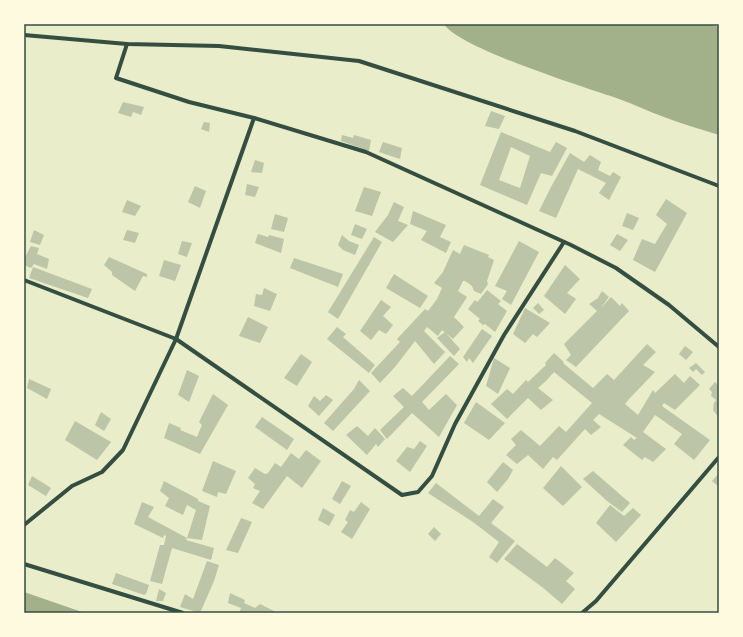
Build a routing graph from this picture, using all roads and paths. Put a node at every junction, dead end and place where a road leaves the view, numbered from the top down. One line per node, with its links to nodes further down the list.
1 (24, 35): 2 (street)
2 (127, 44): 3 (street); 4 (street)
3 (254, 118): 5 (street); 7 (street)
4 (719, 186)
5 (564, 242): 7 (street); 8 (street)
6 (24, 280): 7 (street)
7 (176, 339): 10 (street)
8 (719, 348)
9 (719, 457): 13 (street)
10 (24, 525)
11 (24, 564): 12 (street)
12 (183, 613)
13 (582, 613)

